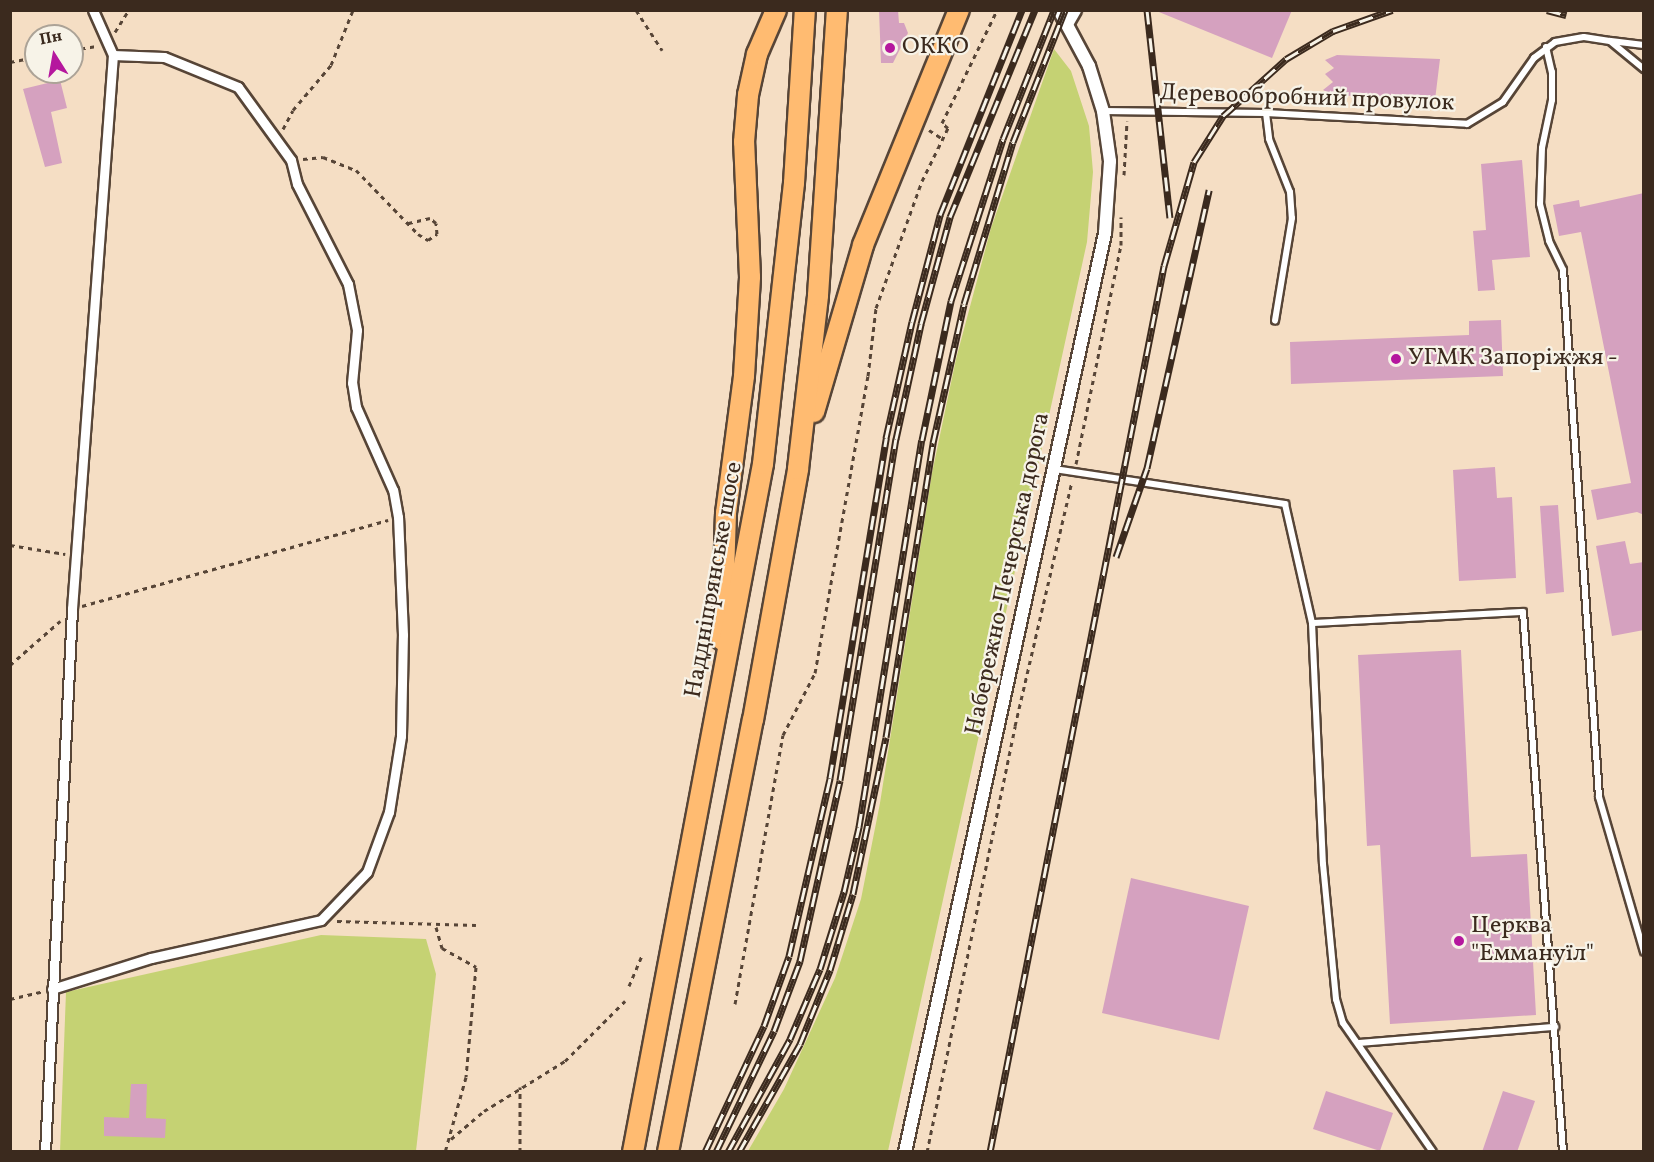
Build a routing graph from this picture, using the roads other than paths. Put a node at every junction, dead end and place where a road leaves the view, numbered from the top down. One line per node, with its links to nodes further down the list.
1 (93, 10): 12 (street)
2 (776, 10): 20 (main road)
3 (805, 10): 20 (main road, Наддніпрянське шосе)
4 (837, 10): 17 (main road)
5 (959, 10): 17 (main road)
6 (1059, 10): 8 (street, Набережно-Печерська дорога)
7 (1075, 10): 8 (street)
8 (1067, 24): 14 (street, Набережно-Печерська дорога)
9 (1610, 41): 10 (lane); 11 (lane); 13 (lane)
10 (1644, 45)
11 (1546, 47): 15 (lane, Деревообробний провулок); 21 (lane)
12 (113, 55): 22 (street); 22 (street)
13 (1644, 69)
14 (1103, 111): 15 (lane, Деревообробний провулок); 18 (street, Набережно-Печерська дорога)
15 (1266, 113): 16 (lane)
16 (1275, 321)
17 (798, 469): 27 (main road)
18 (1054, 469): 19 (lane); 28 (street, Набережно-Печерська дорога)
19 (1312, 622): 23 (lane); 24 (lane)
20 (722, 684): 26 (main road, Наддніпрянське шосе)
21 (1644, 952)
22 (52, 990): 25 (street)
23 (1555, 1027): 24 (lane); 30 (lane)
24 (1359, 1043): 29 (lane)
25 (45, 1152)
26 (633, 1152)
27 (668, 1152)
28 (905, 1152)
29 (1433, 1152)
30 (1563, 1152)

